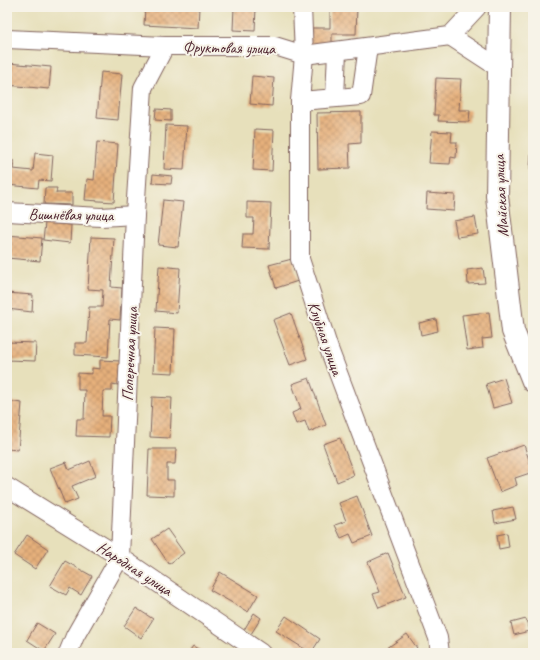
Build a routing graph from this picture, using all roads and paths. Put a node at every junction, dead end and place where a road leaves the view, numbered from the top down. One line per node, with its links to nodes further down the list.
1 (302, 7): 9 (street, Клубная улица)
2 (477, 7): 4 (street)
3 (500, 7): 10 (street, Майская улица)
4 (450, 36): 7 (street, Фруктовая улица); 10 (street)
5 (7, 39): 6 (street, Фруктовая улица)
6 (165, 46): 9 (street, Фруктовая улица); 14 (street, Поперечная улица)
7 (368, 46): 8 (street, Фруктовая улица); 11 (street)
8 (337, 50): 9 (street, Фруктовая улица); 11 (street)
9 (304, 55): 12 (street, Клубная улица)
10 (499, 68): 15 (street, Майская улица)
11 (335, 98): 12 (street)
12 (300, 101): 20 (street, Клубная улица)
13 (7, 212): 14 (street, Вишнёвая улица)
14 (135, 215): 17 (street, Поперечная улица)
15 (533, 381)
16 (7, 487): 17 (street, Народная улица)
17 (120, 558): 18 (street, Поперечная улица); 19 (street, Народная улица)
18 (68, 653)
19 (261, 653)
20 (440, 653)

